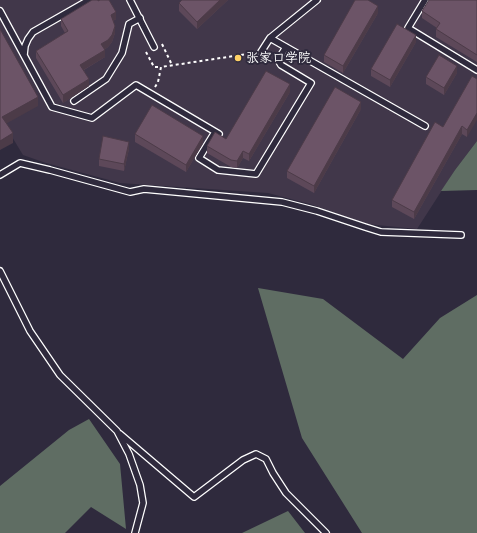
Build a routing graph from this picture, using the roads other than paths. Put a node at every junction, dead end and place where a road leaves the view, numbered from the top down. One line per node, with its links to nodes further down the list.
1 (89, 0): 11 (lane)
2 (130, 0): 6 (lane)
3 (317, 0): 7 (lane)
4 (425, 0): 12 (lane)
5 (0, 11): 11 (lane)
6 (140, 18): 8 (lane); 13 (lane)
7 (270, 38): 9 (lane); 10 (lane)
8 (154, 47)
9 (286, 47): 11 (lane); 14 (lane)
10 (261, 52)
11 (24, 56)
12 (477, 70)
13 (74, 101)
14 (425, 126)
15 (0, 175): 16 (lane)
16 (461, 235)
17 (0, 271): 18 (lane)
18 (116, 432): 19 (lane); 20 (lane)
19 (135, 533)
20 (326, 533)

